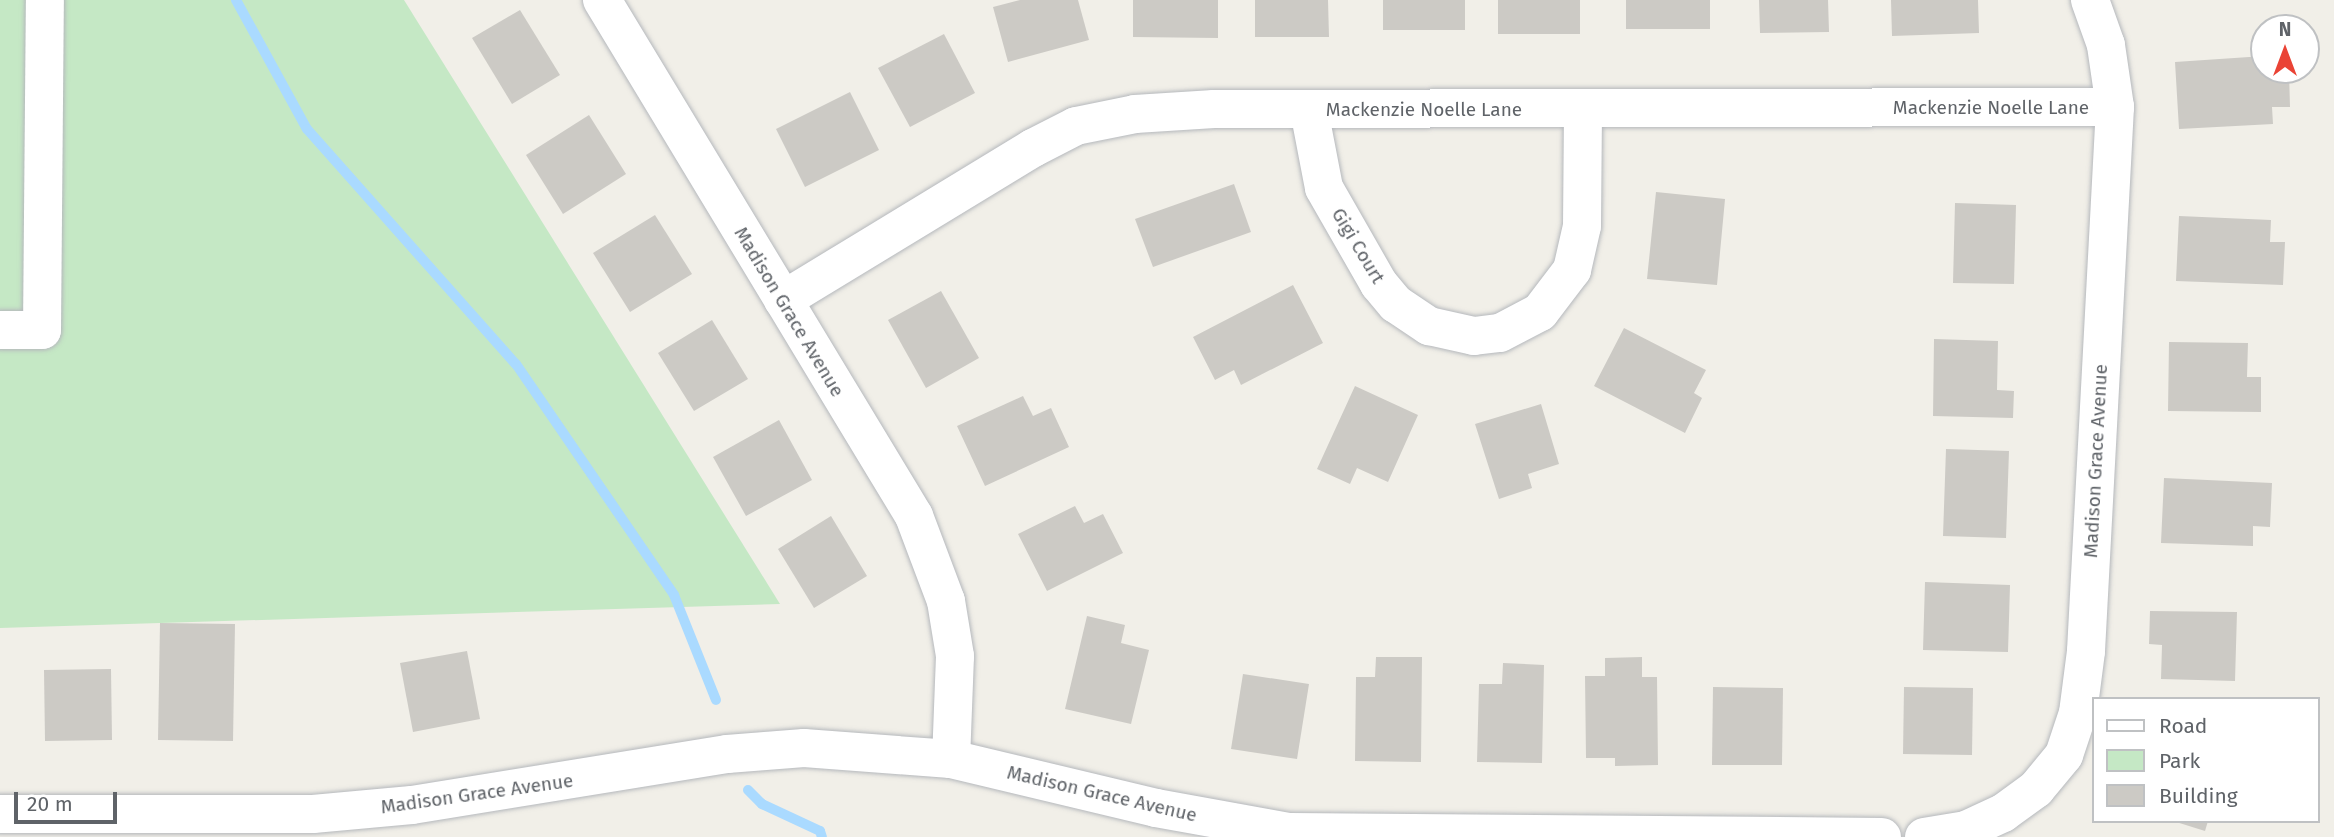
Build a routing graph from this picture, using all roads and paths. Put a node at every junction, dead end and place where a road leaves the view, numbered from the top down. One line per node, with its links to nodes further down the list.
1 (45, 0): 8 (street)
2 (602, 0): 7 (street, Madison Grace Avenue)
3 (2090, 0): 4 (street, Madison Grace Avenue)
4 (2115, 107): 6 (street, Mackenzie Noelle Lane); 12 (street, Madison Grace Avenue)
5 (1309, 110): 6 (street, Mackenzie Noelle Lane); 6 (street, Gigi Court); 7 (street, Mackenzie Noelle Lane)
6 (1583, 111)
7 (783, 300): 9 (street, Madison Grace Avenue)
8 (0, 330)
9 (951, 760): 10 (street, Madison Grace Avenue); 11 (street, Madison Grace Avenue)
10 (0, 814)
11 (1882, 837)
12 (1924, 837)

